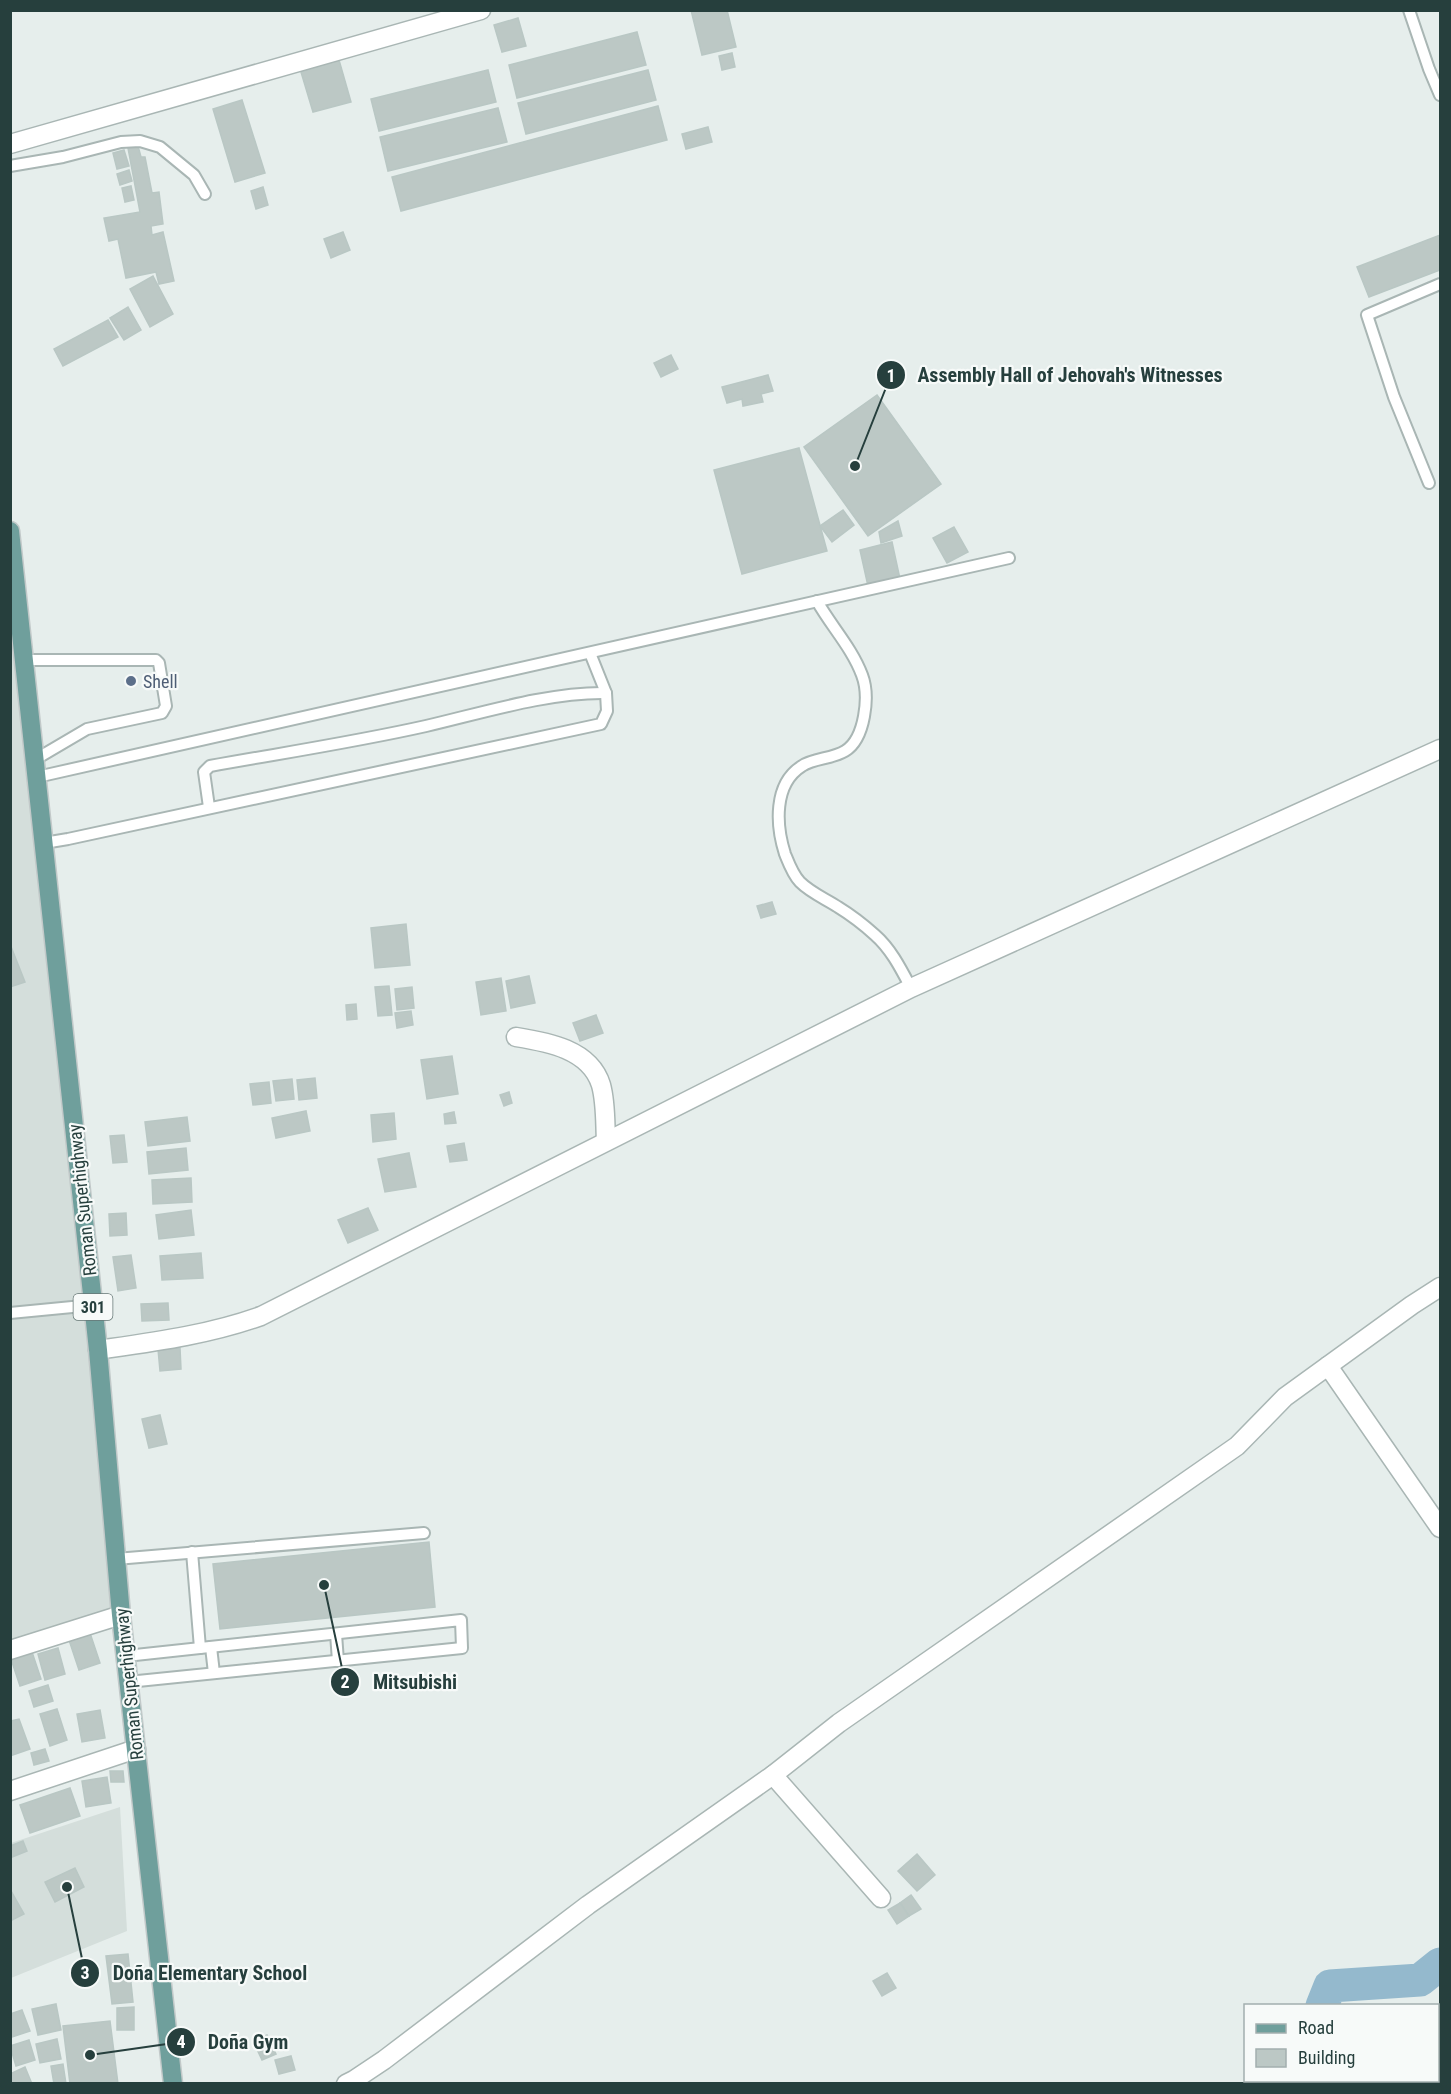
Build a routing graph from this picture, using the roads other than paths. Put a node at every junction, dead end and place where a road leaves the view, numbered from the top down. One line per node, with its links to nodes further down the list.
1 (481, 10): 4 (street)
2 (1409, 10): 3 (lane)
3 (1440, 95)
4 (10, 144)
5 (10, 166): 6 (lane)
6 (205, 194)
7 (1440, 284): 8 (lane)
8 (1429, 483)
9 (10, 531): 13 (main road, Roman Superhighway / 301)
10 (1009, 558): 11 (lane)
11 (817, 601): 12 (lane); 19 (lane)
12 (590, 652): 14 (lane); 16 (lane)
13 (24, 660): 16 (main road, Roman Superhighway / 301); 16 (lane)
14 (606, 693): 17 (lane); 17 (lane)
15 (1440, 749): 19 (street)
16 (36, 768): 18 (main road, Roman Superhighway / 301)
17 (209, 807): 18 (lane)
18 (44, 843): 23 (main road, Roman Superhighway / 301)
19 (911, 988): 21 (street)
20 (516, 1037): 21 (street)
21 (606, 1141): 25 (street)
22 (1440, 1287): 26 (street)
23 (93, 1305): 24 (lane); 25 (main road, Roman Superhighway / 301)
24 (10, 1313)
25 (98, 1350): 30 (main road, Roman Superhighway / 301)
26 (1328, 1366): 27 (street); 40 (street)
27 (1440, 1528)
28 (424, 1533): 29 (lane)
29 (192, 1552): 30 (lane); 33 (lane)
30 (116, 1559): 31 (main road, Roman Superhighway / 301)
31 (121, 1614): 34 (street); 35 (main road, Roman Superhighway / 301)
32 (336, 1634): 33 (lane); 36 (lane); 36 (lane)
33 (206, 1647): 35 (lane); 37 (lane)
34 (10, 1650)
35 (126, 1656): 38 (main road, Roman Superhighway / 301)
36 (338, 1661): 37 (lane)
37 (214, 1673): 38 (lane)
38 (128, 1682): 39 (main road, Roman Superhighway / 301)
39 (136, 1749): 41 (street); 43 (main road, Roman Superhighway / 301)
40 (773, 1775): 42 (street); 44 (street)
41 (10, 1791)
42 (881, 1898)
43 (173, 2084)
44 (346, 2084)

